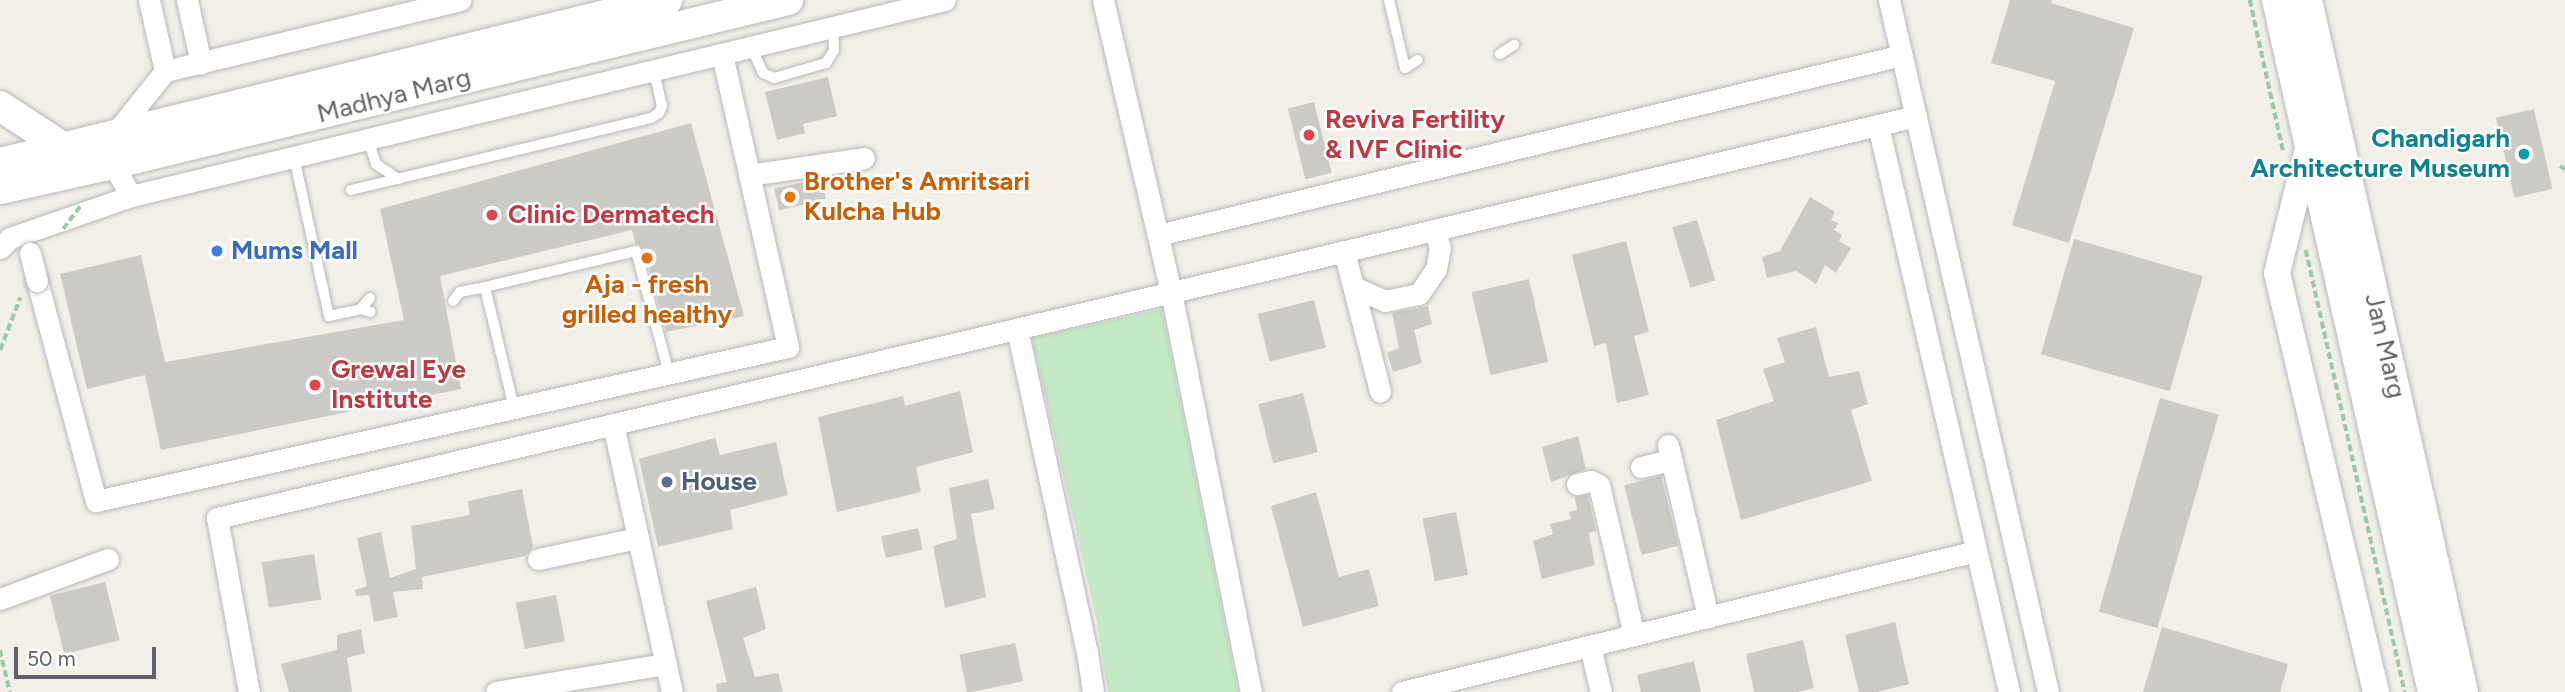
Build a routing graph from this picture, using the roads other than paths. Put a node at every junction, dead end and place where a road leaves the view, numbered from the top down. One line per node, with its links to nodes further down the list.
1 (149, 0): 19 (street)
2 (187, 0): 16 (street)
3 (461, 0): 16 (street)
4 (667, 0): 26 (main road, Madhya Marg)
5 (788, 0): 26 (main road, Madhya Marg)
6 (945, 0): 12 (street)
7 (1103, 0): 36 (street)
8 (1389, 0): 17 (lane)
9 (1889, 0): 15 (street)
10 (2277, 0): 24 (main road, Jan Marg)
11 (2307, 0): 72 (main road, Jan Marg)
12 (833, 27): 13 (street); 13 (lane)
13 (751, 47): 14 (street)
14 (722, 54): 18 (street); 30 (street)
15 (1902, 55): 21 (street); 36 (street)
16 (201, 63): 19 (street)
17 (1416, 65)
18 (654, 70): 23 (street); 31 (lane)
19 (165, 71): 26 (street)
20 (0, 106): 25 (main road)
21 (1916, 116): 22 (street); 69 (street)
22 (1878, 125): 35 (street); 53 (street)
23 (368, 139): 27 (street); 31 (lane)
24 (2309, 144): 70 (street); 71 (main road, Jan Marg)
25 (64, 148): 26 (main road, Madhya Marg); 29 (main road, Madhya Marg)
26 (113, 150): 32 (main road, Madhya Marg); 34 (street)
27 (293, 157): 34 (street); 44 (lane)
28 (864, 158): 30 (street)
29 (0, 163)
30 (749, 175): 46 (street)
31 (398, 179): 33 (lane)
32 (0, 189)
33 (351, 190)
34 (131, 196): 37 (street)
35 (1435, 230): 39 (street); 42 (street)
36 (1158, 235): 43 (street)
37 (27, 243): 38 (street); 48 (street, bridge)
38 (0, 248)
39 (1343, 251): 42 (street); 43 (street)
40 (449, 286): 41 (lane)
41 (485, 287): 46 (lane); 48 (lane)
42 (1354, 287): 47 (street)
43 (1171, 292): 45 (street); 65 (street)
44 (370, 298)
45 (1017, 328): 49 (street); 64 (street)
46 (669, 373): 48 (street)
47 (1380, 391)
48 (514, 408)
49 (613, 424): 52 (street); 61 (street)
50 (1641, 467): 57 (street)
51 (1577, 484): 58 (street)
52 (638, 538): 55 (street); 60 (street)
53 (1976, 551): 57 (street); 68 (street)
54 (108, 559): 56 (street)
55 (538, 559)
56 (0, 599)
57 (1708, 617): 58 (street)
58 (1634, 635): 59 (street)
59 (1590, 646): 66 (street); 67 (street)
60 (666, 664): 62 (street); 63 (street)
61 (249, 692)
62 (496, 692)
63 (672, 692)
64 (1093, 692)
65 (1251, 692)
66 (1402, 692)
67 (1601, 692)
68 (2009, 692)
69 (2048, 692)
70 (2376, 692)
71 (2432, 692)
72 (2463, 692)

